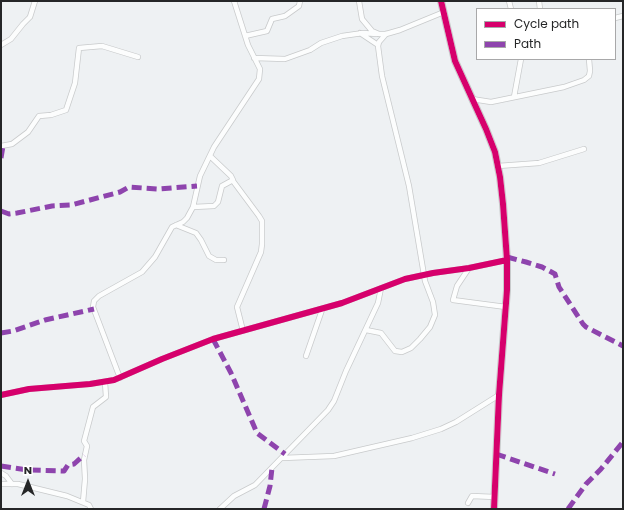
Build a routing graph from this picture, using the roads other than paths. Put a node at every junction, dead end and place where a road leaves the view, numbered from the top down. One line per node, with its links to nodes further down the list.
1 (35, 1): 11 (street)
2 (234, 1): 10 (street)
3 (300, 1): 10 (street)
4 (359, 1): 8 (street)
5 (441, 1): 6 (street)
6 (444, 12): 9 (street); 18 (street)
7 (360, 33): 8 (street); 12 (street); 14 (street)
8 (377, 34): 9 (street)
9 (386, 34): 12 (street)
10 (245, 36): 14 (street)
11 (1, 45)
12 (378, 45): 29 (street)
13 (138, 57): 19 (street)
14 (254, 58): 21 (street)
15 (520, 60): 17 (street)
16 (589, 60): 17 (street)
17 (514, 97): 18 (street)
18 (472, 99): 22 (street)
19 (1, 146)
20 (584, 149): 22 (street)
21 (210, 156): 23 (street); 24 (street)
22 (498, 166): 27 (street)
23 (233, 181): 24 (street); 34 (street)
24 (193, 207): 25 (street)
25 (176, 224): 26 (street); 36 (street)
26 (224, 260)
27 (507, 260): 28 (street); 31 (street)
28 (468, 268): 29 (street); 31 (street)
29 (424, 274): 30 (street); 33 (street)
30 (381, 288): 32 (street); 33 (street)
31 (506, 308): 39 (street)
32 (322, 310): 34 (street); 35 (street)
33 (366, 330): 40 (street)
34 (243, 331): 36 (street)
35 (306, 356)
36 (120, 378): 37 (street)
37 (105, 382): 38 (street); 45 (street)
38 (1, 395)
39 (499, 395): 40 (street); 44 (street)
40 (282, 458): 48 (street)
41 (1, 473): 43 (street)
42 (1, 484): 43 (street)
43 (12, 484): 45 (street)
44 (495, 497): 46 (street); 49 (street)
45 (82, 502): 47 (street)
46 (468, 503)
47 (91, 509)
48 (220, 509)
49 (494, 509)

